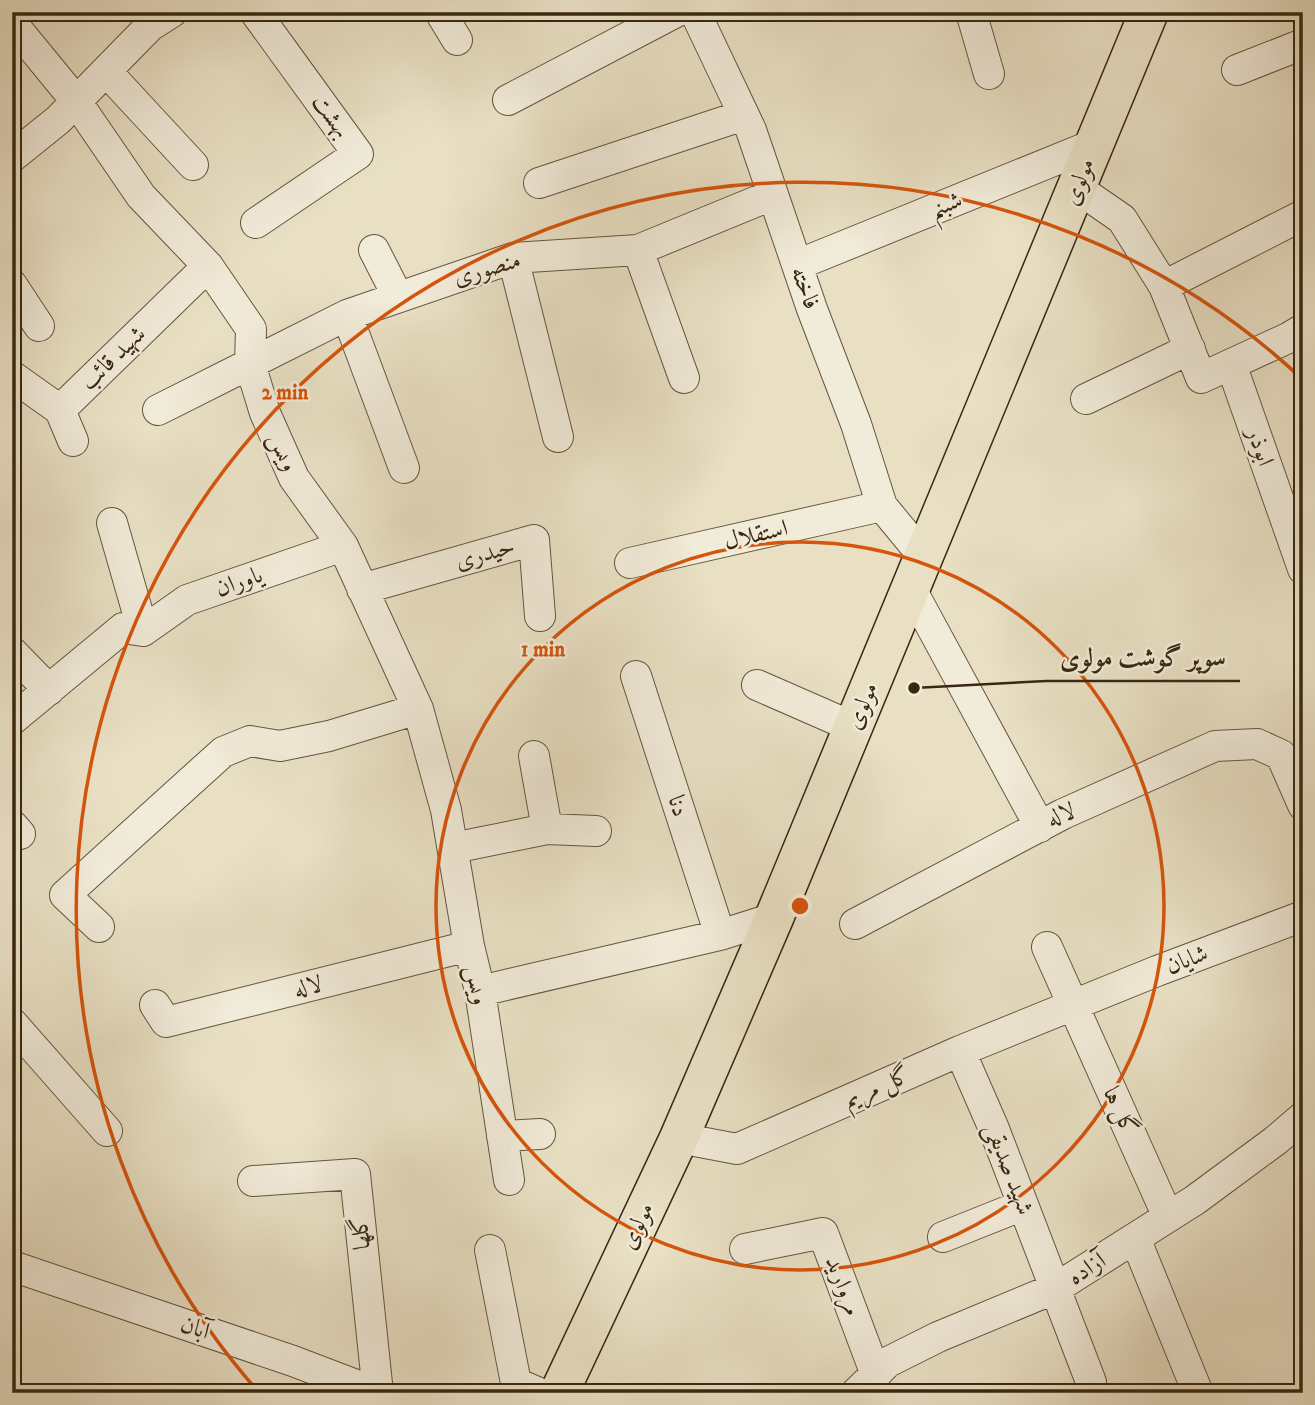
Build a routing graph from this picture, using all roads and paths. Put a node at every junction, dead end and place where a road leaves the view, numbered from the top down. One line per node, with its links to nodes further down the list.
1 (172, 12): 11 (street)
2 (255, 12): 24 (street, بهشت)
3 (440, 12): 9 (street)
4 (676, 12): 14 (street)
5 (695, 12): 16 (street, فاخته)
6 (971, 12): 13 (street)
7 (1149, 12): 17 (main road, مولوی)
8 (12, 23): 15 (street, ویس)
9 (457, 40)
10 (1303, 44): 12 (street)
11 (106, 71): 15 (street); 19 (street)
12 (1237, 71)
13 (989, 74)
14 (508, 100)
15 (76, 101): 18 (street); 29 (street, ویس)
16 (744, 115): 20 (street); 22 (street, فاخته)
17 (1095, 144): 21 (main road, مولوی); 28 (street, شبنم)
18 (12, 158)
19 (193, 165)
20 (539, 183)
21 (1077, 188): 31 (street); 52 (main road, مولوی)
22 (772, 195): 26 (street, منصوری); 28 (street, فاخته)
23 (1303, 215): 31 (street)
24 (256, 223)
25 (374, 250): 32 (street)
26 (638, 250): 27 (street, منصوری); 40 (street)
27 (513, 258): 32 (street, منصوری); 44 (street)
28 (797, 265): 47 (street, فاخته)
29 (208, 266): 37 (street, ویس); 42 (street, شهید قائب)
30 (12, 285): 34 (street)
31 (1164, 286): 36 (street)
32 (398, 297): 33 (street, منصوری)
33 (346, 315): 37 (street, منصوری); 46 (street)
34 (39, 326)
35 (1303, 329): 38 (street)
36 (1190, 349): 38 (street); 41 (street)
37 (250, 364): 43 (street, منصوری); 49 (street, ویس)
38 (1231, 364): 51 (street, ابوذر)
39 (12, 376): 42 (street, شهید قائب)
40 (684, 378)
41 (1086, 399)
42 (60, 410): 45 (street)
43 (158, 410)
44 (558, 436)
45 (73, 442)
46 (404, 468)
47 (882, 506): 50 (street, استقلال); 52 (street, فاخته)
48 (112, 523): 55 (street)
49 (343, 546): 53 (street, ویس); 55 (street, یاوران)
50 (630, 563)
51 (1303, 569)
52 (917, 573): 62 (main road, مولوی); 65 (street, لاله)
53 (362, 589): 54 (street, حیدری); 60 (street, ویس)
54 (540, 616)
55 (143, 631): 59 (street)
56 (12, 652): 59 (street)
57 (636, 676): 73 (street, دنا)
58 (758, 685): 62 (street)
59 (50, 690): 61 (street)
60 (418, 709): 68 (street, ویس); 72 (street)
61 (12, 720)
62 (853, 727): 70 (main road, مولوی)
63 (534, 756): 66 (street)
64 (1303, 805): 65 (street, لاله)
65 (1040, 827): 71 (street)
66 (547, 828): 67 (street); 68 (street)
67 (596, 831)
68 (453, 848): 74 (street, ویس)
69 (1303, 916): 78 (street, شایان)
70 (774, 918): 73 (street); 85 (main road, مولوی)
71 (855, 924)
72 (99, 927)
73 (720, 935): 76 (street)
74 (469, 946): 76 (street, ویس); 77 (street, لاله)
75 (1047, 947): 78 (street, گل ها)
76 (480, 990): 84 (street, ویس)
77 (155, 1005)
78 (1072, 1005): 80 (street, گل مریم); 89 (street, گل ها)
79 (12, 1023): 82 (street)
80 (960, 1051): 85 (street, گل مریم); 88 (street, شهید صدیقی)
81 (1303, 1117): 89 (street, آزاده)
82 (107, 1131)
83 (540, 1134): 84 (street)
84 (502, 1136): 86 (street, ویس)
85 (679, 1139): 100 (main road, مولوی)
86 (509, 1180)
87 (253, 1181): 98 (street, گلها)
88 (1023, 1205): 90 (street); 95 (street, شهید صدیقی)
89 (1168, 1217): 91 (street, آزاده)
90 (943, 1237)
91 (1135, 1238): 95 (street, آزاده); 101 (street)
92 (745, 1249): 97 (street, مروارید)
93 (490, 1250): 99 (street)
94 (12, 1266): 98 (street, آبان)
95 (1056, 1288): 96 (street, شهید صدیقی); 97 (street, آزاده)
96 (1091, 1382)
97 (866, 1384)
98 (378, 1393)
99 (539, 1393)
100 (559, 1393)
101 (1198, 1393)

